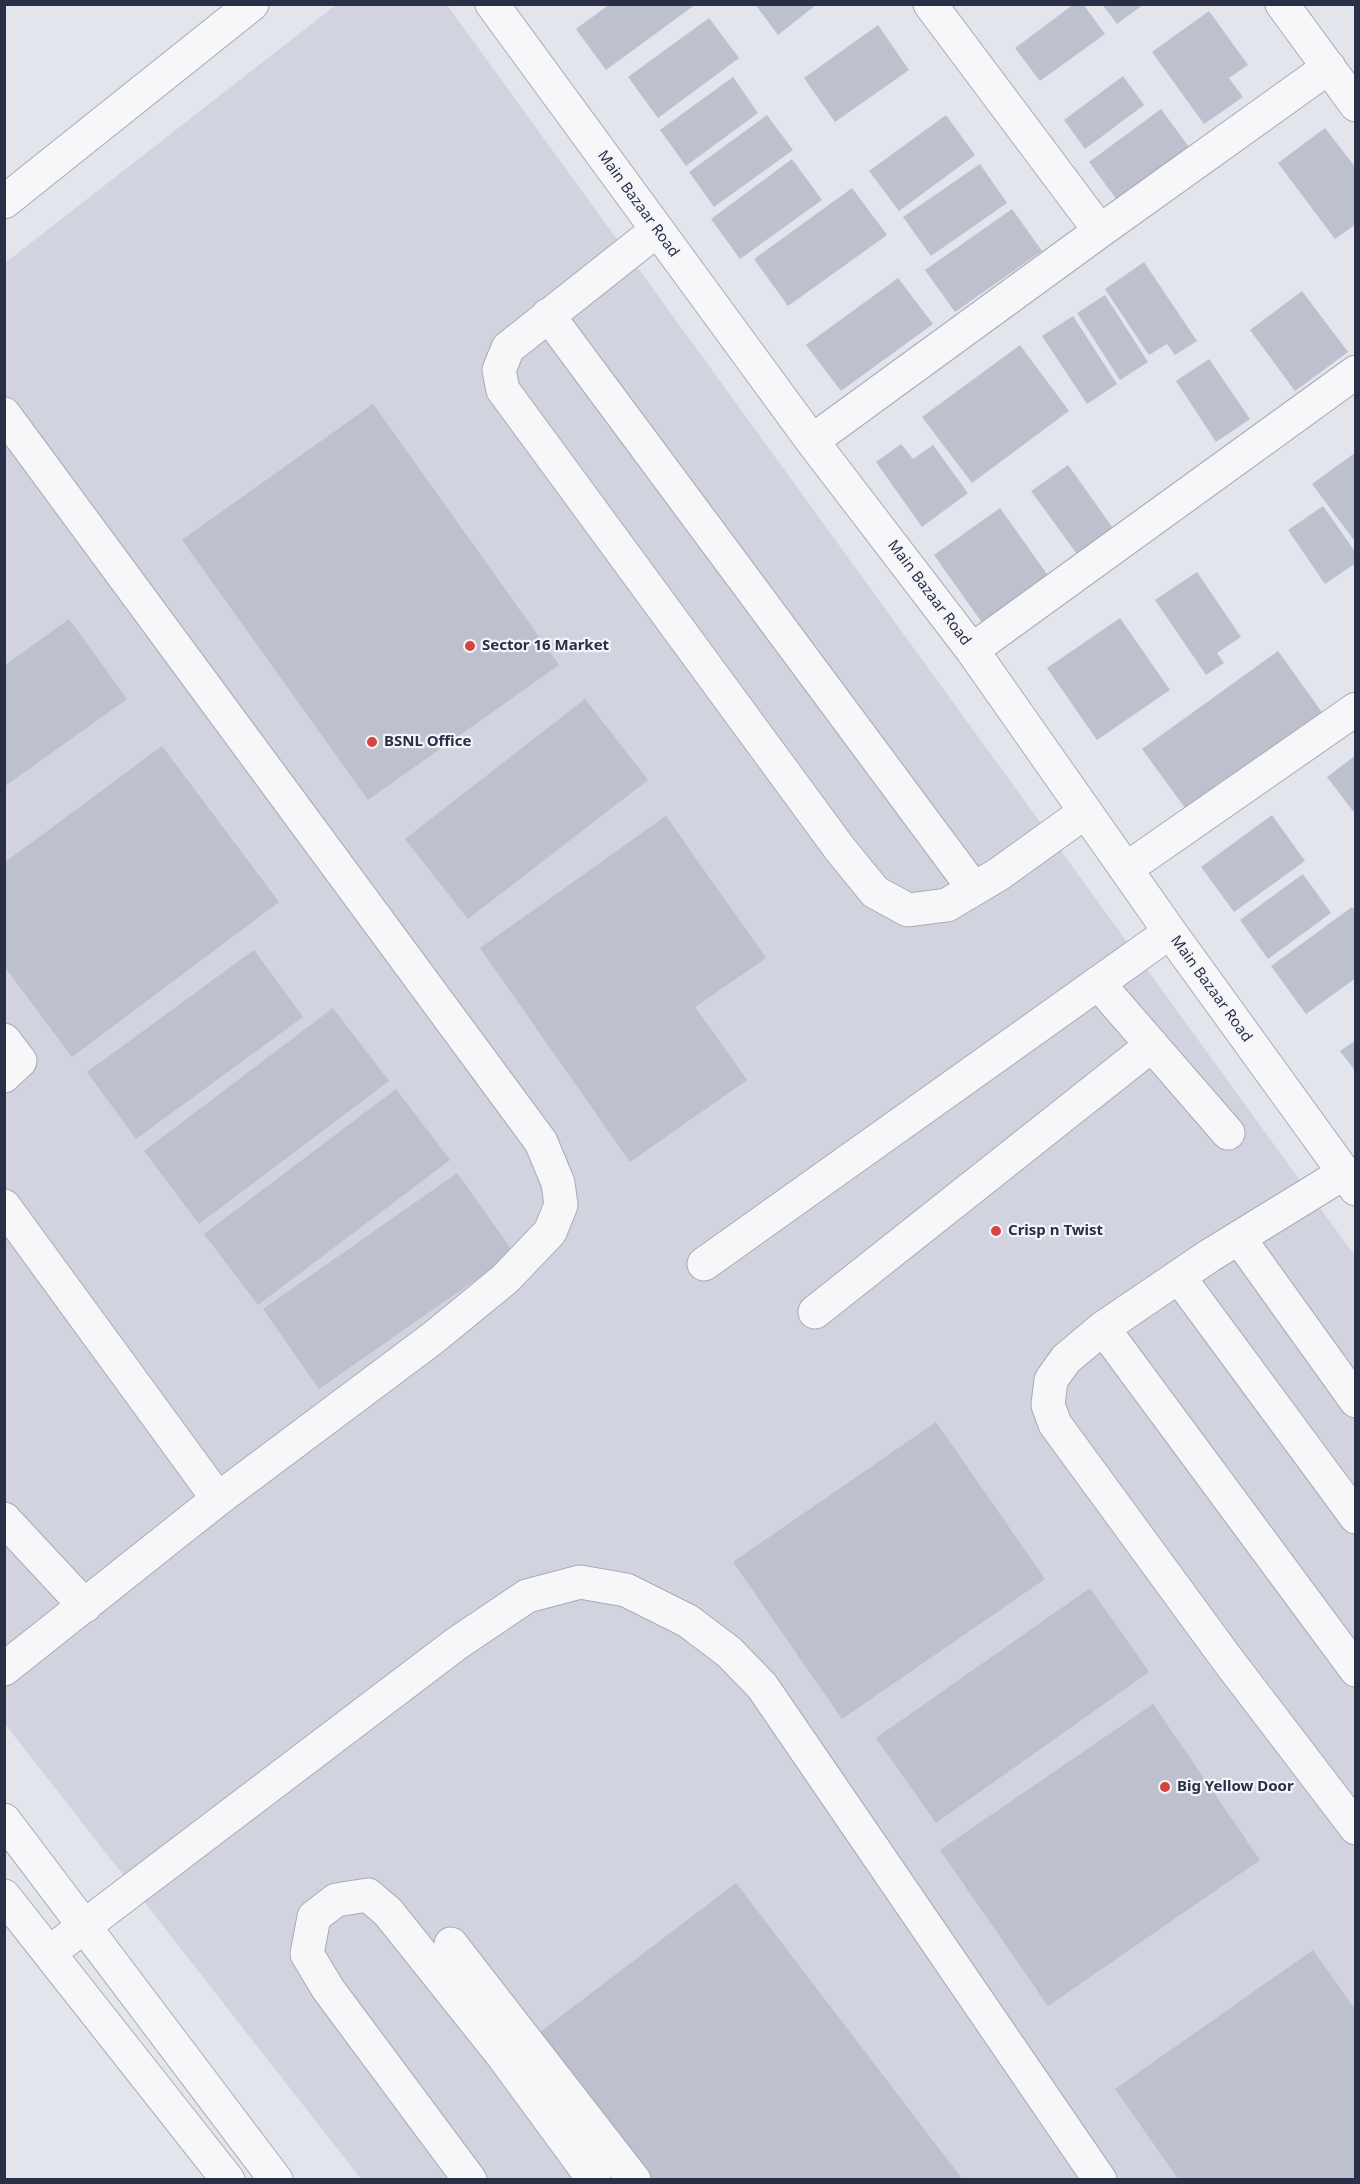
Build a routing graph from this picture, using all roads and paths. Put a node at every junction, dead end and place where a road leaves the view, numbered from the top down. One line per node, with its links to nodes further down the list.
1 (252, 4): 7 (street)
2 (492, 4): 8 (street, Main Bazaar Road)
3 (930, 4): 9 (street)
4 (1282, 4): 5 (street)
5 (1329, 67): 6 (street); 9 (street)
6 (1356, 105)
7 (4, 202)
8 (657, 230): 10 (street); 13 (street, Main Bazaar Road)
9 (1100, 231): 13 (street)
10 (549, 315): 18 (street); 18 (street)
11 (1356, 372): 14 (street)
12 (4, 414): 33 (street)
13 (813, 441): 14 (street, Main Bazaar Road)
14 (972, 650): 16 (street, Main Bazaar Road)
15 (1356, 709): 17 (street)
16 (1085, 812): 17 (street, Main Bazaar Road); 18 (street)
17 (1126, 869): 19 (street, Main Bazaar Road)
18 (974, 889)
19 (1170, 932): 20 (street); 25 (street, Main Bazaar Road)
20 (1098, 983): 22 (street); 28 (street)
21 (4, 1040): 23 (street)
22 (1152, 1045): 24 (street); 30 (street)
23 (4, 1076)
24 (1228, 1132)
25 (1350, 1181): 27 (street)
26 (4, 1206): 33 (street)
27 (1239, 1238): 29 (street); 32 (street)
28 (704, 1264)
29 (1179, 1277): 31 (street); 34 (street)
30 (815, 1312)
31 (1103, 1328): 38 (street); 39 (street)
32 (1356, 1401)
33 (218, 1499): 36 (street)
34 (1356, 1517)
35 (4, 1519): 36 (street)
36 (85, 1606): 37 (street)
37 (4, 1669)
38 (1356, 1670)
39 (1352, 1815)
40 (4, 1820): 42 (street)
41 (4, 1896): 44 (street)
42 (85, 1925): 44 (street); 46 (street); 50 (street)
43 (451, 1944): 49 (street)
44 (49, 1953): 45 (street)
45 (228, 2180)
46 (276, 2180)
47 (470, 2180): 48 (street)
48 (594, 2180)
49 (634, 2180)
50 (1100, 2180)

